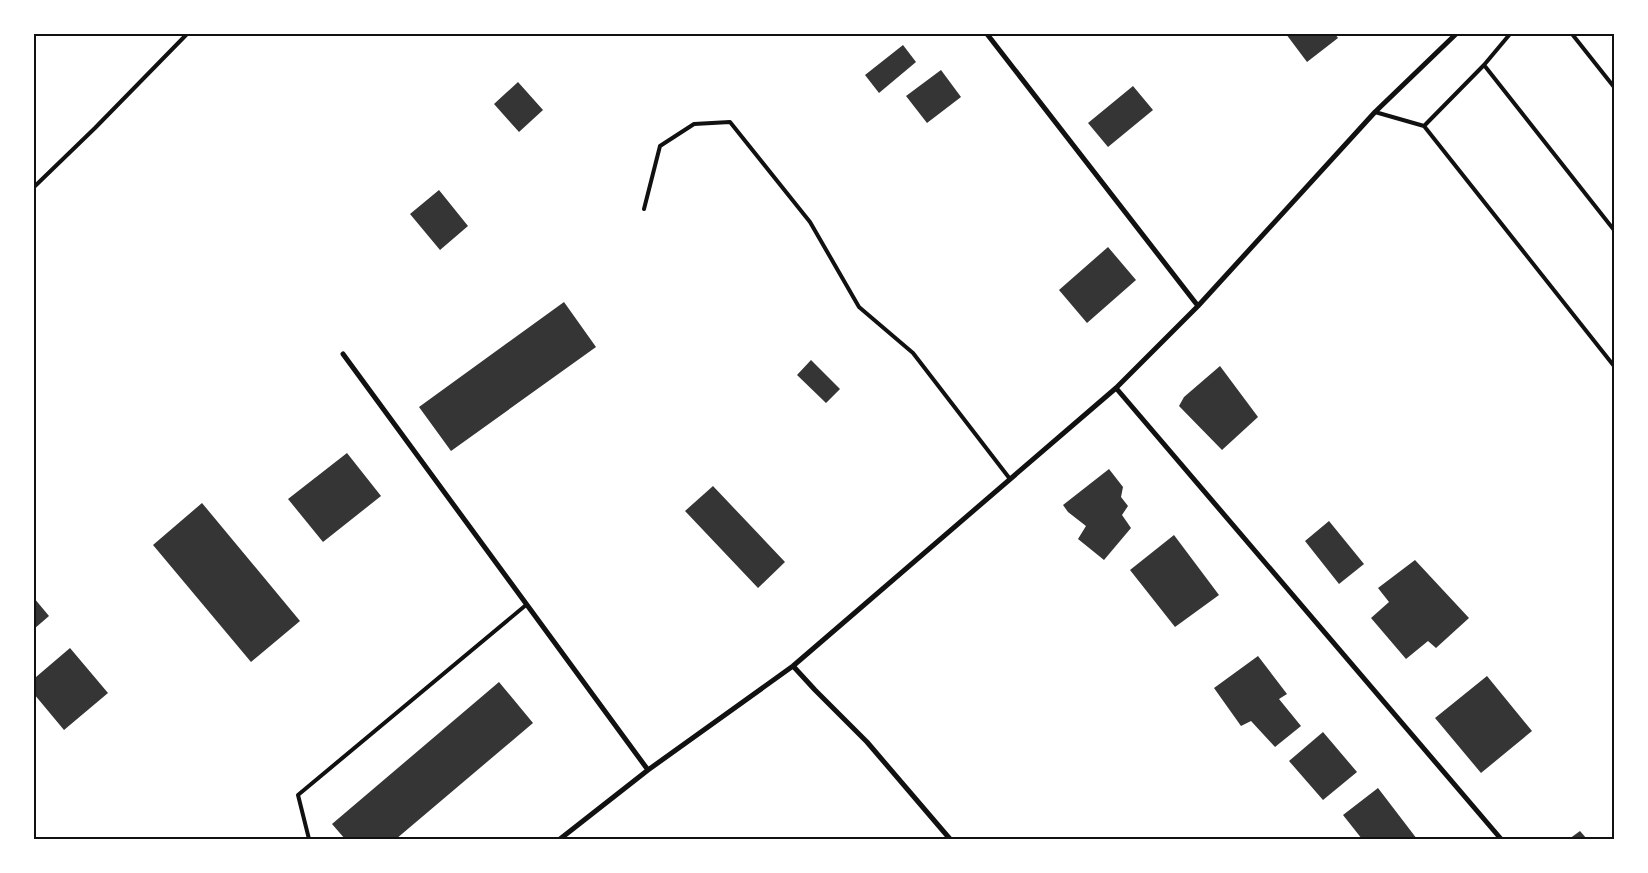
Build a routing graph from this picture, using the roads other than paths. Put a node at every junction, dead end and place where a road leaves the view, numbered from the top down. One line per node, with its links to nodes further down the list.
1 (187, 34): 10 (lane)
2 (987, 34): 13 (street)
3 (1456, 34): 8 (street)
4 (1510, 34): 6 (lane)
5 (1572, 34): 7 (lane)
6 (1484, 65): 9 (lane); 12 (lane)
7 (1614, 87)
8 (1375, 112): 9 (lane); 13 (street)
9 (1424, 126): 15 (lane)
10 (34, 187)
11 (644, 209): 17 (lane)
12 (1614, 230)
13 (1198, 306): 16 (street)
14 (343, 354): 18 (street)
15 (1614, 366)
16 (1116, 388): 17 (street); 24 (street)
17 (1010, 479): 19 (street)
18 (526, 605): 20 (street); 21 (lane)
19 (793, 666): 20 (street); 23 (street)
20 (648, 770): 22 (street)
21 (309, 839)
22 (560, 839)
23 (950, 839)
24 (1500, 839)

